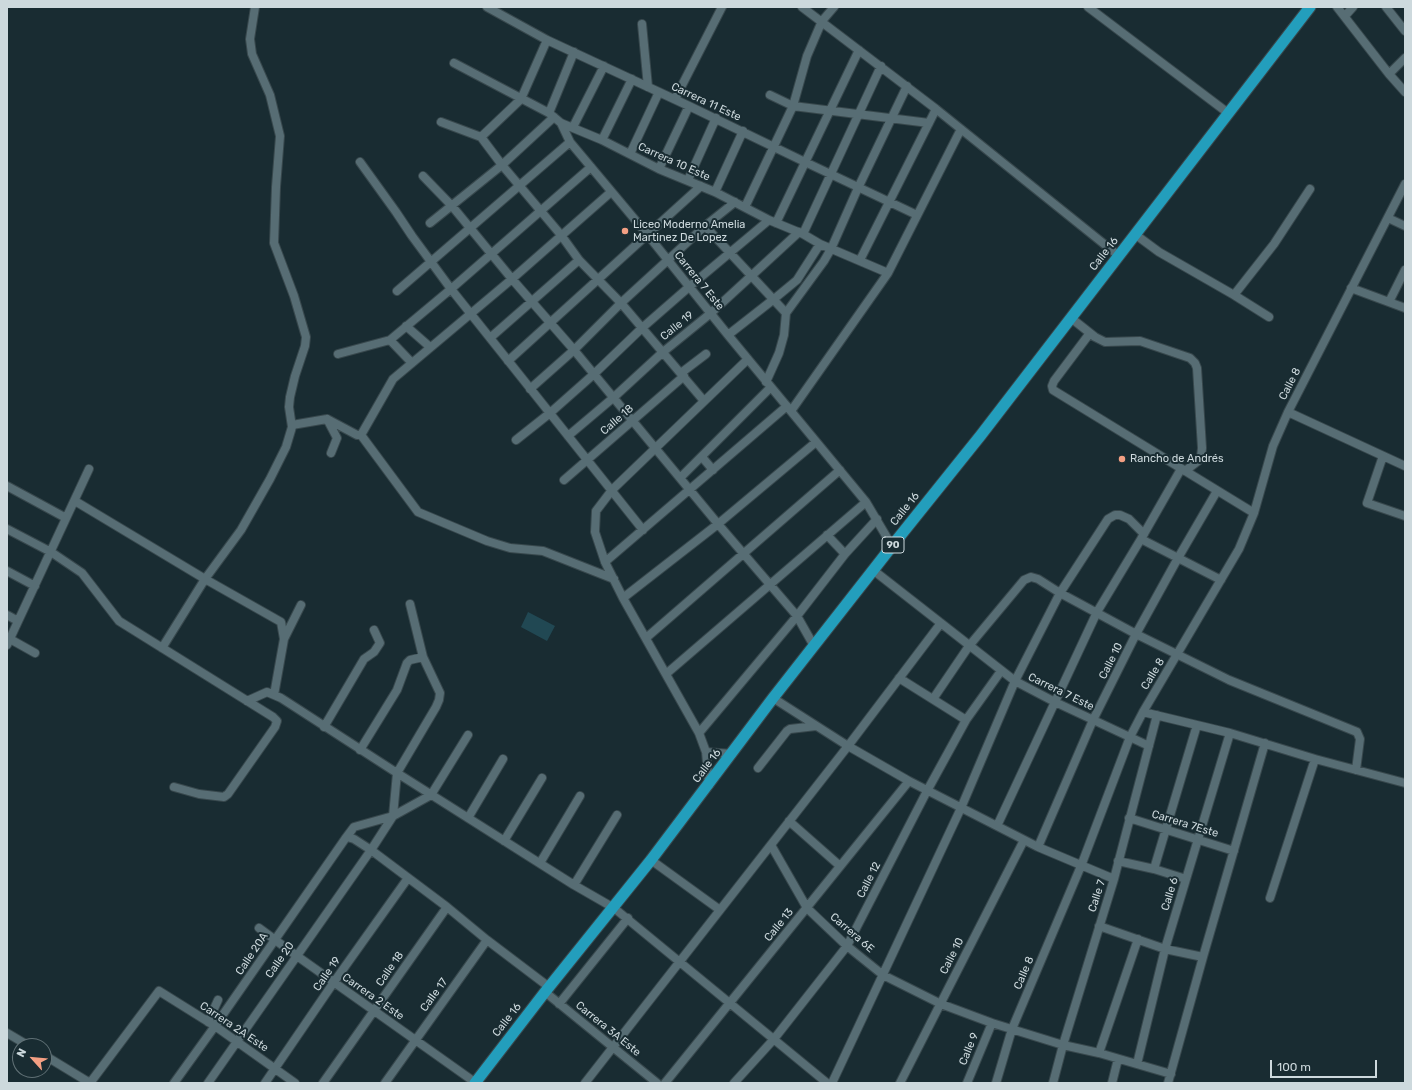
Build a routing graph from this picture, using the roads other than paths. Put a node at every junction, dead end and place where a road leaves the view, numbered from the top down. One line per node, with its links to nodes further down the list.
1 (254, 7): 138 (street)
2 (487, 7): 14 (street, Carrera 11 Este)
3 (722, 7): 29 (street)
4 (802, 7): 11 (street)
5 (834, 7): 11 (street)
6 (1088, 7): 34 (street)
7 (1310, 7): 34 (highway, Calle 16 / 90)
8 (1354, 7): 10 (street)
9 (1386, 7): 13 (street)
10 (1341, 12): 21 (street)
11 (822, 21): 15 (street); 31 (street)
12 (642, 24): 24 (street)
13 (1405, 31)
14 (547, 40): 16 (street, Carrera 11 Este); 28 (street)
15 (859, 50): 20 (street); 33 (street)
16 (574, 52): 19 (street, Carrera 11 Este); 35 (street)
17 (1405, 58): 21 (street)
18 (454, 63): 28 (street, Carrera 10 Este)
19 (604, 66): 22 (street, Carrera 11 Este); 42 (street)
20 (881, 66): 23 (street); 36 (street, Calle 19)
21 (1389, 74): 26 (street)
22 (632, 79): 24 (street, Carrera 11 Este); 46 (street)
23 (907, 86): 32 (street); 38 (street)
24 (648, 87): 25 (street, Carrera 11 Este)
25 (659, 92): 29 (street, Carrera 11 Este); 49 (street)
26 (1405, 92)
27 (770, 95): 31 (street)
28 (521, 99): 35 (street, Carrera 10 Este); 45 (street)
29 (675, 99): 30 (street, Carrera 11 Este)
30 (689, 106): 37 (street, Carrera 11 Este); 54 (street)
31 (793, 106): 33 (street); 48 (street)
32 (936, 109): 41 (street); 43 (street)
33 (829, 111): 36 (street); 51 (street)
34 (1228, 113): 80 (highway, Calle 16 / 90)
35 (551, 115): 40 (street, Carrera 10 Este); 52 (street)
36 (859, 115): 38 (street); 55 (street, Calle 19)
37 (716, 118): 44 (street, Carrera 11 Este); 57 (street)
38 (892, 118): 41 (street); 61 (street)
39 (441, 122): 45 (street)
40 (561, 123): 42 (street, Carrera 10 Este); 47 (street, Carrera 7 Este)
41 (929, 123): 66 (street)
42 (573, 127): 46 (street, Carrera 10 Este)
43 (961, 129): 70 (street); 85 (street)
44 (743, 131): 48 (street, Carrera 11 Este); 64 (street)
45 (481, 137): 52 (street)
46 (602, 140): 49 (street, Carrera 10 Este)
47 (570, 142): 53 (street, Carrera 7 Este); 59 (street)
48 (773, 147): 51 (street, Carrera 11 Este); 68 (street)
49 (630, 154): 54 (street, Carrera 10 Este)
50 (360, 162): 89 (street)
51 (805, 162): 55 (street, Carrera 11 Este); 72 (street)
52 (502, 165): 59 (street); 67 (street)
53 (591, 167): 63 (street, Carrera 7 Este); 69 (street)
54 (659, 169): 57 (street, Carrera 10 Este)
55 (831, 174): 61 (street, Carrera 11 Este); 77 (street, Calle 19)
56 (424, 176): 67 (street)
57 (688, 180): 60 (street, Carrera 10 Este)
58 (1405, 184): 71 (street, Calle 8)
59 (520, 185): 69 (street); 76 (street)
60 (701, 186): 64 (street, Carrera 10 Este); 78 (street)
61 (858, 188): 66 (street, Carrera 11 Este); 82 (street)
62 (1310, 189): 101 (street)
63 (612, 192): 78 (street, Carrera 7 Este); 79 (street)
64 (715, 192): 65 (street, Carrera 10 Este)
65 (735, 202): 68 (street, Carrera 10 Este); 74 (street)
66 (889, 202): 70 (street, Carrera 11 Este); 88 (street)
67 (452, 206): 73 (street); 76 (street)
68 (745, 207): 72 (street, Carrera 10 Este)
69 (541, 210): 79 (street); 84 (street)
70 (917, 215): 91 (street)
71 (1388, 218): 75 (street); 98 (street, Calle 8)
72 (773, 221): 77 (street, Carrera 10 Este); 83 (street)
73 (430, 223)
74 (705, 226): 83 (street); 87 (street)
75 (1405, 226)
76 (470, 229): 84 (street); 89 (street)
77 (801, 233): 81 (street, Carrera 10 Este); 92 (street, Calle 19)
78 (647, 234): 87 (street, Carrera 7 Este); 94 (street)
79 (561, 235): 86 (street); 93 (street)
80 (1140, 238): 85 (highway, Calle 16 / 90); 101 (street)
81 (820, 244): 82 (street, Carrera 10 Este); 95 (street)
82 (831, 249): 88 (street, Carrera 10 Este); 97 (street)
83 (730, 254): 92 (street); 96 (street)
84 (491, 255): 93 (street); 99 (street)
85 (1119, 256): 111 (highway, Calle 16 / 90)
86 (579, 260): 94 (street); 103 (street)
87 (668, 260): 96 (street, Carrera 7 Este); 105 (street)
88 (860, 260): 91 (street, Carrera 10 Este)
89 (432, 261): 99 (street); 100 (street)
90 (1405, 270): 104 (street)
91 (888, 273): 133 (street)
92 (751, 277): 102 (street); 108 (street, Calle 19)
93 (512, 279): 103 (street); 107 (street)
94 (599, 280): 105 (street); 112 (street)
95 (797, 280): 97 (street); 102 (street)
96 (689, 286): 108 (street, Carrera 7 Este); 114 (street)
97 (805, 286): 109 (street)
98 (1351, 288): 104 (street); 134 (street, Calle 8)
99 (452, 289): 107 (street); 113 (street)
100 (397, 291)
101 (1234, 295): 110 (street)
102 (774, 300): 109 (street); 116 (street)
103 (532, 302): 112 (street); 117 (street)
104 (1389, 302): 106 (street)
105 (621, 303): 114 (street); 120 (street)
106 (1405, 308)
107 (471, 313): 117 (street); 119 (street)
108 (711, 313): 116 (street, Carrera 7 Este); 121 (street, Calle 19)
109 (786, 313): 129 (street)
110 (1269, 317)
111 (1071, 318): 115 (street); 170 (highway, Calle 16 / 90)
112 (551, 323): 120 (street); 125 (street)
113 (406, 326): 118 (street); 119 (street)
114 (642, 328): 121 (street); 127 (street)
115 (1086, 330): 152 (street); 152 (street)
116 (728, 335): 124 (street, Carrera 7 Este)
117 (490, 338): 125 (street)
118 (390, 340): 122 (street); 126 (street)
119 (430, 347): 126 (street)
120 (574, 350): 127 (street); 130 (street)
121 (663, 352): 128 (street); 131 (street, Calle 19)
122 (338, 354)
123 (706, 354): 128 (street, Calle 18)
124 (748, 359): 129 (street, Carrera 7 Este); 132 (street)
125 (508, 361): 130 (street)
126 (412, 363): 139 (street)
127 (594, 374): 131 (street); 135 (street)
128 (682, 374): 132 (street); 137 (street, Calle 18)
129 (769, 384): 133 (street, Carrera 7 Este); 145 (street)
130 (530, 389): 135 (street)
131 (614, 398): 137 (street); 140 (street, Calle 19)
132 (704, 401): 143 (street)
133 (789, 409): 142 (street, Carrera 7 Este); 150 (street)
134 (1288, 412): 146 (street); 161 (street, Calle 8)
135 (550, 413): 140 (street); 141 (street)
136 (327, 419): 138 (street); 139 (street); 144 (street)
137 (633, 421): 143 (street); 147 (street, Calle 18)
138 (292, 425): 178 (street)
139 (361, 435): 179 (street)
140 (568, 436): 147 (street)
141 (516, 440)
142 (816, 442): 151 (street, Carrera 7 Este); 165 (street)
143 (656, 448): 153 (street); 157 (street)
144 (330, 453)
145 (702, 456): 150 (street); 153 (street)
146 (1383, 456): 148 (street); 162 (street)
147 (588, 460): 154 (street, Calle 18); 157 (street)
148 (1405, 466)
149 (90, 469): 159 (street)
150 (712, 470): 156 (street)
151 (840, 470): 160 (street, Carrera 7 Este); 172 (street)
152 (1183, 470): 158 (street); 169 (street)
153 (681, 478): 156 (street)
154 (564, 480)
155 (7, 486): 163 (street)
156 (690, 489): 165 (street); 167 (street)
157 (612, 490): 167 (street); 175 (street)
158 (1217, 491): 161 (street); 174 (street, Calle 10)
159 (75, 501): 163 (street); 178 (street)
160 (866, 502): 164 (street, Carrera 7 Este); 168 (street)
161 (1254, 513): 180 (street, Calle 8)
162 (1405, 516)
163 (66, 518): 171 (street)
164 (877, 519): 170 (street, Carrera 7 Este); 173 (street)
165 (718, 524): 172 (street); 184 (street)
166 (7, 529): 171 (street)
167 (643, 530): 175 (street)
168 (827, 535): 173 (street); 181 (street)
169 (1143, 536): 174 (street); 183 (street); 187 (street)
170 (892, 546): 176 (highway, Calle 16 / 90)
171 (51, 552): 182 (street); 199 (street)
172 (744, 552): 181 (street); 194 (street)
173 (845, 554): 189 (street)
174 (1178, 558): 180 (street); 193 (street, Calle 10)
175 (605, 562): 179 (street)
176 (873, 570): 191 (street, Carrera 7 Este); 197 (highway, Calle 16 / 90)
177 (7, 571): 182 (street)
178 (205, 579): 195 (street); 199 (street)
179 (614, 579): 184 (street)
180 (1221, 580): 201 (street, Calle 8)
181 (770, 584): 189 (street); 204 (street)
182 (34, 586): 190 (street)
183 (1060, 593): 187 (street); 198 (street); 206 (street)
184 (623, 598): 194 (street)
185 (410, 604): 202 (street)
186 (301, 605): 195 (street)
187 (1097, 612): 193 (street); 211 (street)
188 (7, 615): 190 (street)
189 (797, 616): 197 (street); 219 (street)
190 (18, 621): 196 (street)
191 (941, 623): 198 (street, Carrera 7 Este); 205 (street)
192 (374, 630): 217 (street)
193 (1136, 634): 201 (street); 215 (street, Calle 10)
194 (646, 638): 204 (street)
195 (284, 639): 207 (street)
196 (8, 642): 200 (street)
197 (814, 646): 208 (highway, Calle 16 / 90)
198 (969, 646): 203 (street, Carrera 7 Este); 209 (street)
199 (162, 648): 210 (street)
200 (35, 653)
201 (1177, 655): 212 (street, Calle 8); 232 (street)
202 (422, 657): 226 (street); 233 (street)
203 (1001, 671): 206 (street, Carrera 7 Este); 214 (street, Calle 12)
204 (666, 674): 219 (street)
205 (899, 678): 209 (street); 224 (street)
206 (1015, 682): 211 (street, Carrera 7 Este); 242 (street)
207 (274, 695): 210 (street); 217 (street)
208 (773, 698): 218 (street); 228 (highway, Calle 16 / 90)
209 (933, 699): 214 (street)
210 (247, 701): 238 (street)
211 (1055, 702): 215 (street, Carrera 7 Este); 248 (street)
212 (1143, 712): 213 (street); 222 (street, Calle 8)
213 (1157, 715): 216 (street); 225 (street, Calle 7)
214 (966, 720): 239 (street, Calle 12)
215 (1093, 720): 222 (street, Carrera 7 Este); 255 (street, Calle 10)
216 (1197, 725): 220 (street); 249 (street)
217 (324, 726): 226 (street)
218 (816, 726): 224 (street); 231 (street)
219 (699, 733): 227 (street)
220 (1230, 733): 223 (street); 252 (street, Calle 6)
221 (468, 735): 240 (street)
222 (1130, 737): 225 (street, Carrera 7 Este); 262 (street, Calle 8)
223 (1266, 743): 229 (street); 257 (street)
224 (848, 746): 235 (street); 247 (street)
225 (1149, 746): 246 (street, Calle 7)
226 (360, 750): 233 (street)
227 (706, 752): 228 (street); 237 (street)
228 (732, 754): 237 (highway, Calle 16 / 90)
229 (1315, 758): 232 (street); 268 (street)
230 (503, 759): 245 (street)
231 (758, 768)
232 (1360, 771): 236 (street)
233 (396, 774): 240 (street); 244 (street)
234 (542, 778): 253 (street)
235 (909, 781): 239 (street); 261 (street, Calle 13)
236 (1405, 783)
237 (709, 785): 258 (highway, Calle 16 / 90)
238 (174, 787)
239 (927, 791): 242 (street); 279 (street, Calle 12)
240 (431, 795): 244 (street); 245 (street)
241 (580, 796): 260 (street)
242 (961, 808): 248 (street); 284 (street)
243 (618, 815): 267 (street)
244 (393, 816): 250 (street, Calle 20A); 256 (street, Calle 20)
245 (468, 818): 253 (street)
246 (1129, 818): 249 (street, Carrera 7Este); 259 (street, Calle 7)
247 (789, 821): 254 (street); 261 (street)
248 (997, 826): 251 (street)
249 (1165, 830): 252 (street, Carrera 7Este); 263 (street)
250 (347, 837): 256 (street, Carrera 3A Este); 276 (street, Calle 20A)
251 (1024, 840): 255 (street); 290 (street, Calle 10)
252 (1198, 840): 257 (street, Carrera 7Este); 266 (street, Calle 6)
253 (504, 841): 260 (street)
254 (771, 845): 271 (street, Carrera 6E); 272 (street)
255 (1038, 847): 262 (street)
256 (371, 850): 264 (street, Carrera 3A Este); 281 (street, Calle 20)
257 (1234, 851): 282 (street)
258 (651, 860): 270 (highway, Calle 16 / 90); 272 (street)
259 (1118, 861): 263 (street); 265 (street, Calle 7)
260 (540, 864): 267 (street)
261 (840, 866): 271 (street, Calle 13)
262 (1081, 866): 265 (street); 295 (street, Calle 8)
263 (1154, 869): 266 (street)
264 (408, 878): 269 (street, Carrera 3A Este); 285 (street, Calle 19)
265 (1114, 879): 274 (street, Calle 7)
266 (1186, 879): 280 (street, Calle 6)
267 (574, 885): 270 (street)
268 (1270, 898)
269 (447, 907): 277 (street, Carrera 3A Este); 291 (street, Calle 18)
270 (614, 908): 273 (street); 286 (highway, Calle 16 / 90)
271 (807, 908): 279 (street, Carrera 6E); 288 (street, Calle 13)
272 (720, 910): 283 (street)
273 (628, 918): 283 (street); 289 (street)
274 (1099, 926): 278 (street); 299 (street, Calle 7)
275 (260, 928): 276 (street, Carrera 2 Este)
276 (275, 940): 281 (street, Carrera 2 Este); 294 (street, Calle 20A)
277 (487, 940): 286 (street, Carrera 3A Este); 297 (street, Calle 17)
278 (1138, 940): 280 (street); 301 (street)
279 (847, 946): 284 (street, Carrera 6E); 296 (street, Calle 12)
280 (1165, 949): 282 (street); 304 (street, Calle 6)
281 (297, 956): 285 (street, Carrera 2 Este); 298 (street, Calle 20)
282 (1203, 957): 306 (street)
283 (680, 961): 288 (street); 300 (street)
284 (883, 974): 290 (street, Carrera 6E); 320 (street)
285 (334, 982): 291 (street, Carrera 2 Este); 305 (street, Calle 19)
286 (547, 990): 289 (street, Carrera 3A Este); 314 (highway, Calle 16 / 90)
287 (218, 1000): 292 (street)
288 (730, 1003): 296 (street); 317 (street, Calle 13)
289 (559, 1004): 300 (street, Carrera 3A Este)
290 (941, 1004): 293 (street, Carrera 6E); 321 (street, Calle 10)
291 (374, 1010): 297 (street, Carrera 2 Este); 312 (street, Calle 18)
292 (208, 1022): 294 (street, Carrera 2A Este); 307 (street, Carrera 2A Este)
293 (992, 1022): 295 (street, Carrera 6E); 322 (street, Calle 9)
294 (215, 1026): 298 (street, Carrera 2A Este); 308 (street, Calle 20A)
295 (1012, 1029): 299 (street, Carrera 6E); 323 (street, Calle 8)
296 (774, 1039): 318 (street, Calle 12); 319 (street)
297 (415, 1040): 313 (street, Calle 17); 314 (street, Carrera 2 Este)
298 (236, 1042): 305 (street, Carrera 2A Este); 309 (street, Calle 20)
299 (1063, 1045): 301 (street, Carrera 6E); 324 (street, Calle 7)
300 (612, 1047): 315 (street); 316 (street, Carrera 3A Este)
301 (1099, 1053): 302 (street, Carrera 6E)
302 (1118, 1059): 304 (street, Carrera 6E); 325 (street)
303 (52, 1060): 307 (street)
304 (1137, 1064): 306 (street, Carrera 6E)
305 (275, 1068): 310 (street, Calle 19); 311 (street, Carrera 2A Este)
306 (1171, 1074): 326 (street)
307 (90, 1083)
308 (174, 1083)
309 (208, 1083)
310 (265, 1083)
311 (295, 1083)
312 (323, 1083)
313 (385, 1083)
314 (475, 1083)
315 (585, 1083)
316 (657, 1083)
317 (665, 1083)
318 (734, 1083)
319 (827, 1083)
320 (832, 1083)
321 (900, 1083)
322 (967, 1083)
323 (996, 1083)
324 (1052, 1083)
325 (1112, 1083)
326 (1168, 1083)

